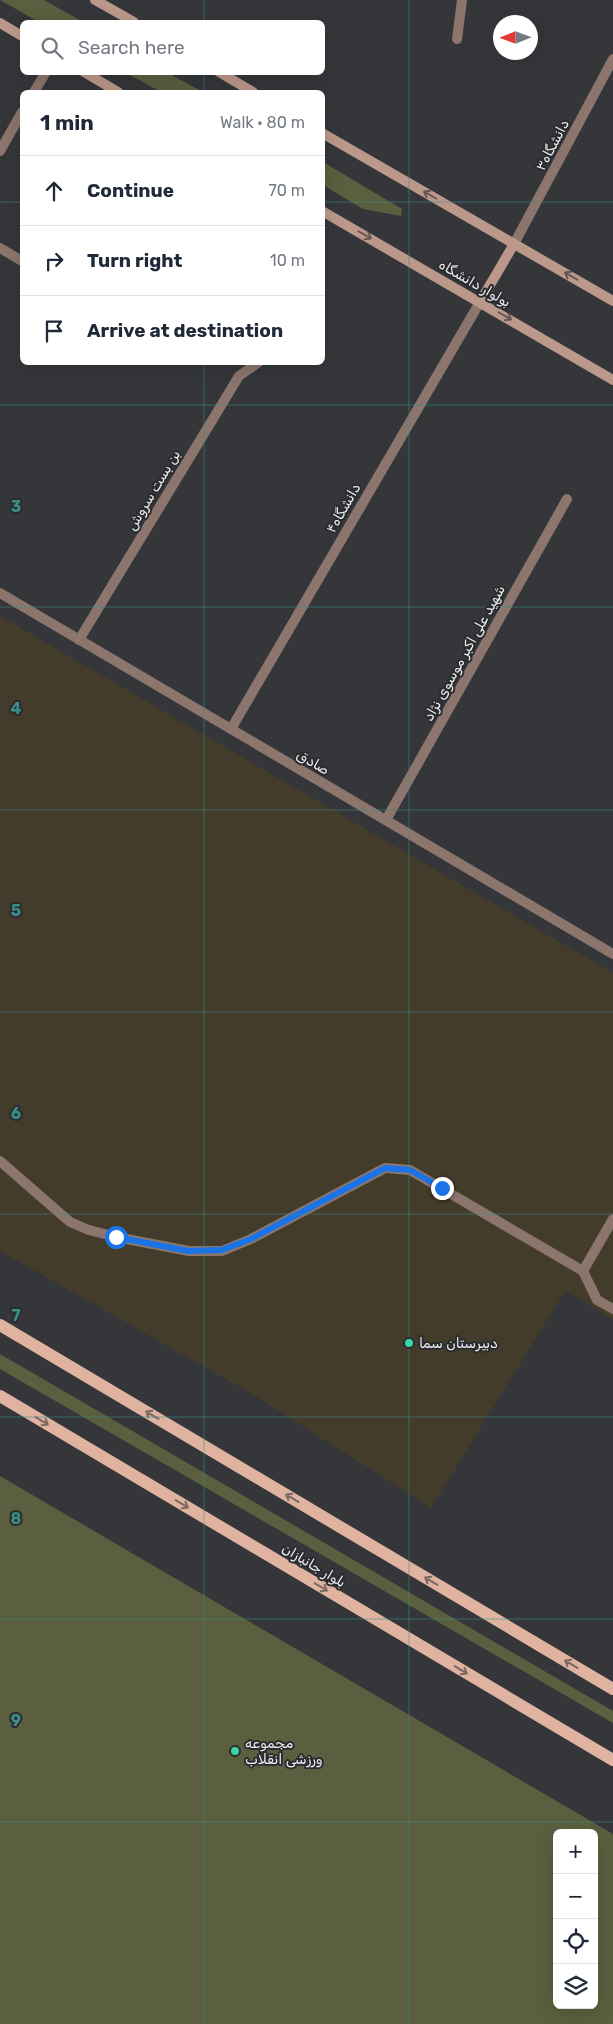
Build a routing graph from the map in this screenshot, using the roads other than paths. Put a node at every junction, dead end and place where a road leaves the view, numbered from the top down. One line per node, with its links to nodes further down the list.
1 (95, 0): 3 (main road)
2 (462, 0): 6 (street)
3 (130, 20)
4 (0, 23): 5 (main road)
5 (20, 35)
6 (457, 39)
7 (613, 59): 18 (street, دانشگاه۳)
8 (44, 75): 11 (street)
9 (89, 75): 12 (main road)
10 (224, 75): 13 (main road)
11 (35, 90)
12 (115, 90)
13 (250, 90)
14 (20, 116): 16 (street)
15 (325, 135): 18 (main road, one-way to 15)
16 (0, 151)
17 (325, 213): 22 (main road, بولوار دانشگاه, one-way to 22)
18 (514, 244): 21 (main road, one-way to 18); 22 (main road)
19 (0, 248): 20 (street)
20 (20, 260)
21 (613, 301)
22 (480, 302): 24 (main road, بولوار دانشگاه, one-way to 24); 28 (street, دانشگاه۴)
23 (255, 365): 27 (street, بن بست سروش)
24 (613, 380)
25 (567, 500): 29 (street, شهید علی اکبر موسوی نژاد)
26 (0, 593): 27 (street, صادق)
27 (79, 640): 28 (street, صادق)
28 (231, 729): 29 (street, صادق)
29 (386, 820): 30 (street, صادق)
30 (613, 954)
31 (0, 1161): 33 (street)
32 (613, 1219): 33 (street)
33 (583, 1271): 34 (street)
34 (613, 1309)
35 (0, 1325): 37 (main road, one-way to 35)
36 (0, 1396): 38 (main road, بلوار جانبازان, one-way to 38)
37 (613, 1688)
38 (613, 1760)

